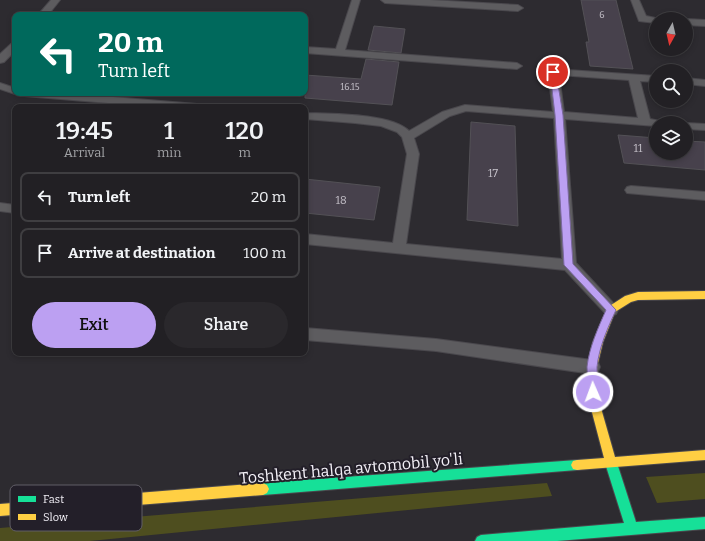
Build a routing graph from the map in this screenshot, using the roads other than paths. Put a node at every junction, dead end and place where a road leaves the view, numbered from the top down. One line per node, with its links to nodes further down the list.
1 (56, 0): 6 (lane)
2 (356, 0): 12 (lane)
3 (385, 0): 5 (lane)
4 (635, 0): 7 (lane)
5 (518, 8)
6 (46, 12)
7 (649, 20)
8 (693, 22): 9 (lane)
9 (705, 23)
10 (12, 48): 13 (lane)
11 (308, 50): 12 (lane)
12 (340, 52): 14 (lane)
13 (0, 60)
14 (517, 66)
15 (634, 78): 16 (lane); 23 (lane); 25 (lane)
16 (649, 79)
17 (693, 82): 18 (lane)
18 (705, 83)
19 (0, 86): 20 (lane)
20 (12, 90)
21 (61, 96): 22 (lane)
22 (160, 104)
23 (559, 115): 25 (lane); 29 (lane); 36 (lane)
24 (308, 116): 29 (lane)
25 (645, 122): 26 (lane)
26 (649, 122)
27 (693, 126): 28 (lane)
28 (705, 127)
29 (408, 137): 35 (lane)
30 (631, 190): 31 (lane)
31 (705, 196)
32 (0, 207): 33 (lane)
33 (12, 209)
34 (308, 239): 35 (lane)
35 (399, 249): 36 (lane)
36 (569, 265): 38 (lane)
37 (705, 295): 38 (main road)
38 (611, 310): 40 (main road)
39 (308, 334): 40 (lane)
40 (592, 367): 42 (main road)
41 (705, 455): 42 (main road, Toshkent halqa avtomobil yo'li)
42 (612, 463): 43 (main road, Toshkent halqa avtomobil yo'li); 47 (main road)
43 (142, 499)
44 (10, 509): 45 (main road, Toshkent halqa avtomobil yo'li)
45 (0, 510)
46 (705, 523): 48 (main road)
47 (632, 528): 48 (main road); 49 (main road)
48 (652, 534)
49 (481, 541)

